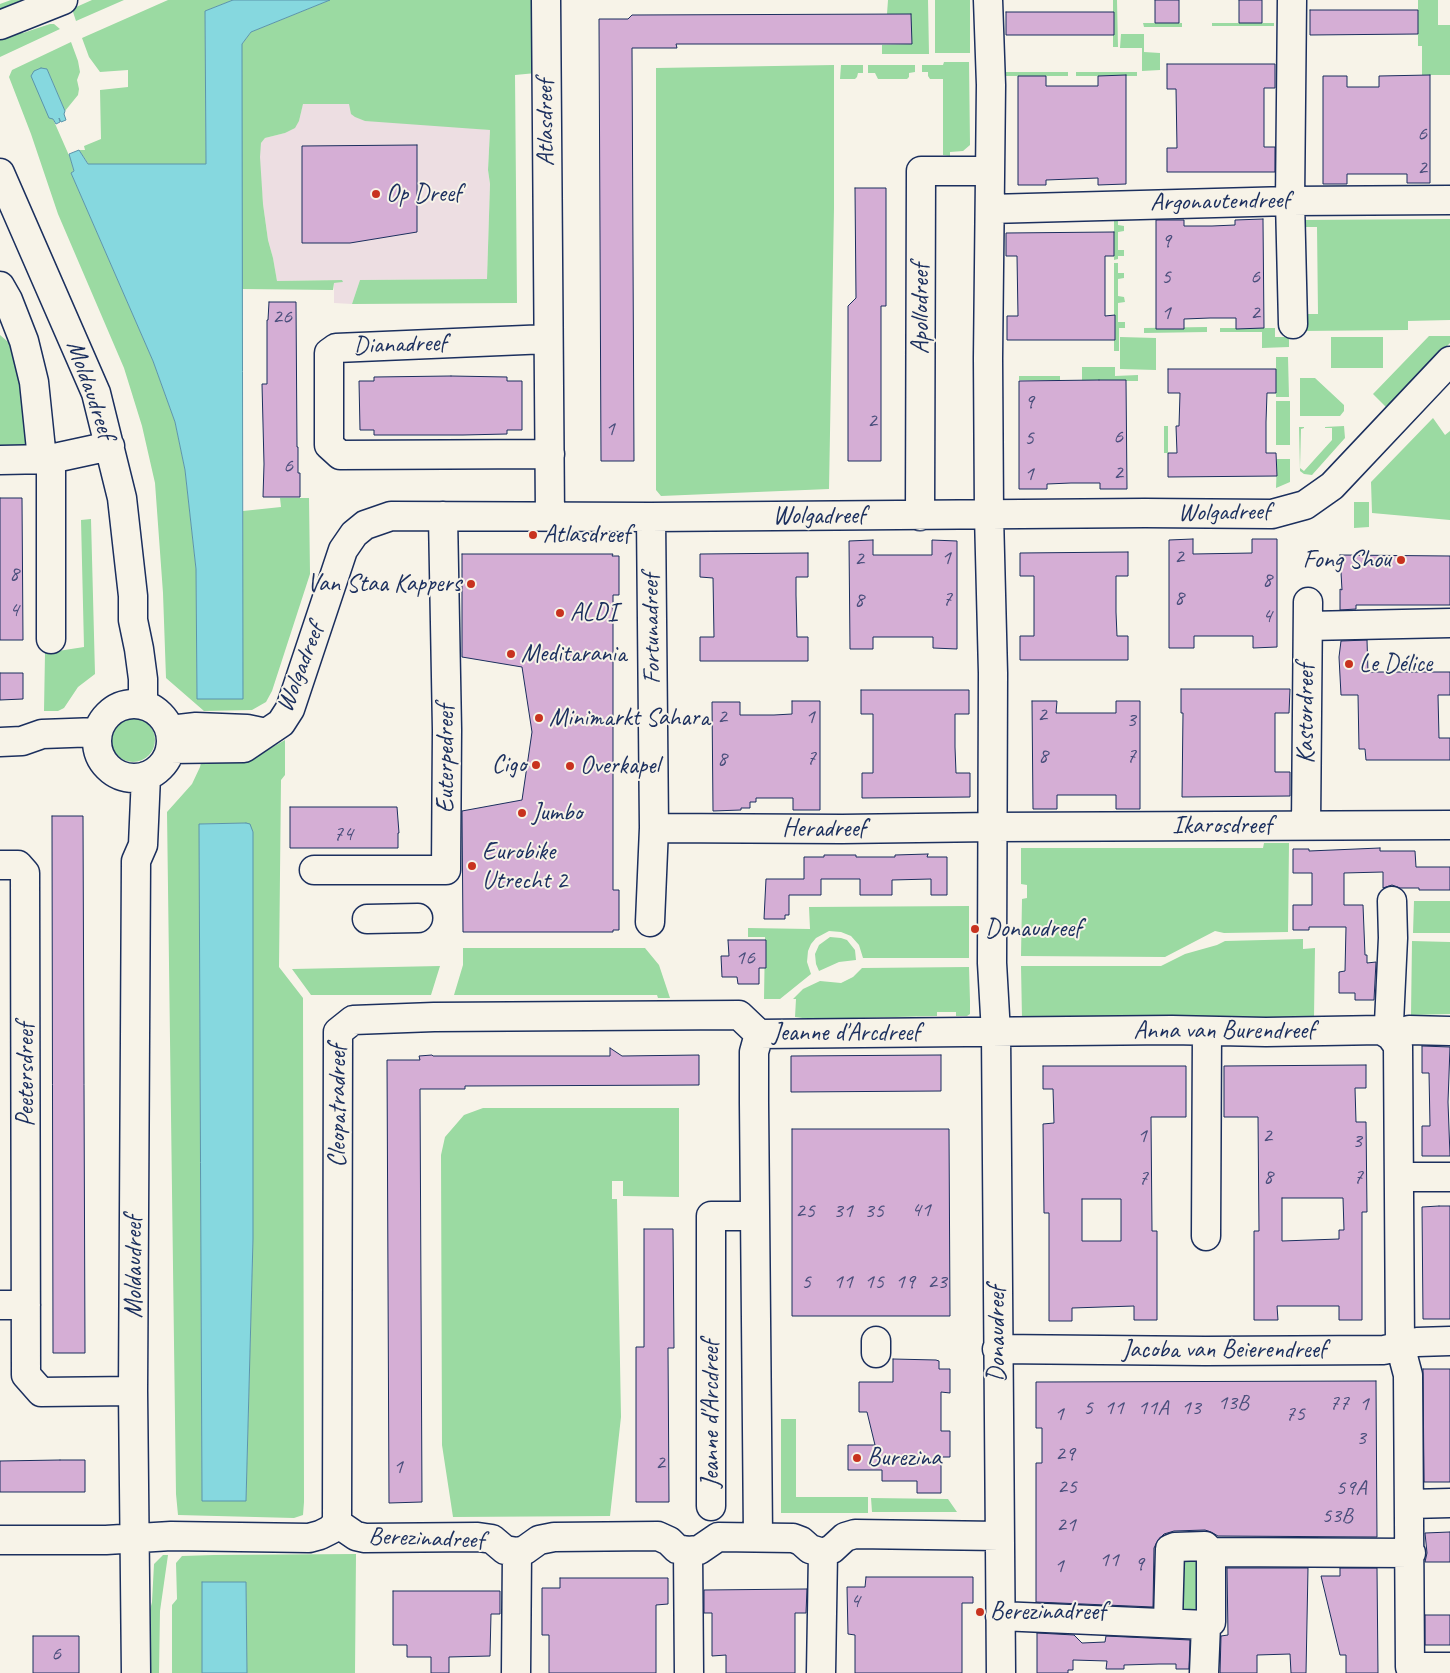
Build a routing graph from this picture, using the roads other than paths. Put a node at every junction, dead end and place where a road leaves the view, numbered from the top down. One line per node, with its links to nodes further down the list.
1 (63, 0): 5 (main road)
2 (546, 0): 13 (main road, Atlasdreef)
3 (988, 0): 6 (main road)
4 (1292, 0): 9 (main road)
5 (0, 25)
6 (990, 171): 10 (main road); 22 (main road, Apollodreef)
7 (0, 173): 15 (main road, Moldaudreef)
8 (1450, 200): 9 (main road, Argonautendreef)
9 (1290, 201): 10 (main road, Argonautendreef); 12 (main road)
10 (990, 209): 19 (main road)
11 (0, 286): 17 (main road)
12 (1293, 324)
13 (548, 339): 16 (main road, Atlasdreef); 16 (main road, Dianadreef)
14 (1445, 376): 19 (main road, Wolgadreef)
15 (110, 446): 17 (main road); 26 (main road, Moldaudreef)
16 (550, 454): 21 (main road, Atlasdreef)
17 (46, 459): 18 (main road); 25 (main road)
18 (0, 460)
19 (989, 515): 22 (main road, Wolgadreef); 33 (main road, Donaudreef)
20 (443, 516): 21 (main road, Wolgadreef); 27 (main road, Wolgadreef); 36 (main road, Euterpedreef)
21 (550, 516): 23 (main road, Wolgadreef)
22 (920, 516): 23 (main road, Wolgadreef)
23 (651, 517): 34 (main road, Fortunadreef)
24 (1450, 624): 31 (main road, Kastordreef)
25 (51, 639)
26 (134, 705): 27 (main road); 29 (main road)
27 (170, 739): 30 (main road)
28 (11, 742): 29 (main road)
29 (98, 742): 30 (main road)
30 (136, 777): 54 (main road, Moldaudreef)
31 (1306, 825): 32 (main road, Ikarosdreef); 33 (main road, Ikarosdreef)
32 (1450, 825)
33 (994, 827): 34 (main road, Heradreef); 43 (main road, Donaudreef)
34 (654, 828): 40 (main road, Fortunadreef)
35 (0, 865): 50 (main road, Peetersdreef)
36 (314, 870)
37 (1392, 901): 45 (main road)
38 (418, 918): 39 (main road)
39 (367, 919)
40 (650, 922)
41 (1207, 1031): 43 (main road, Anna van Burendreef); 45 (main road, Anna van Burendreef); 49 (main road)
42 (1450, 1031): 45 (main road, Anna van Burendreef)
43 (996, 1033): 44 (main road, Jeanne d'Arcdreef); 53 (main road, Donaudreef)
44 (759, 1034): 48 (main road, Jeanne d'Arcdreef); 58 (main road, Cleopatradreef)
45 (1391, 1036): 46 (main road)
46 (1399, 1177): 47 (main road); 52 (main road)
47 (1450, 1177)
48 (754, 1216): 57 (main road, Jeanne d'Arcdreef); 59 (main road, Jeanne d'Arcdreef)
49 (1206, 1236)
50 (13, 1305): 54 (main road, Peetersdreef)
51 (1450, 1341): 52 (main road, Jacoba van Beierendreef)
52 (1400, 1345): 53 (main road, Jacoba van Beierendreef); 56 (main road)
53 (997, 1349): 60 (main road, Donaudreef)
54 (133, 1391): 61 (main road, Moldaudreef)
55 (1450, 1503): 56 (main road)
56 (1410, 1504): 67 (main road)
57 (711, 1506)
58 (337, 1523): 61 (main road, Berezinadreef); 64 (main road, Berezinadreef)
59 (758, 1536): 63 (main road); 66 (main road)
60 (999, 1536): 66 (main road); 68 (main road, Donaudreef)
61 (135, 1538): 62 (main road, Berezinadreef); 73 (main road, Moldaudreef)
62 (0, 1540)
63 (688, 1551): 64 (main road, Berezinadreef); 75 (main road)
64 (516, 1552): 74 (main road)
65 (1211, 1552): 67 (main road); 69 (main road); 70 (main road)
66 (823, 1553): 76 (main road)
67 (1411, 1553): 72 (main road)
68 (1000, 1616): 69 (main road); 77 (main road, Donaudreef)
69 (1168, 1624): 70 (main road)
70 (1206, 1624): 78 (main road)
71 (1450, 1667): 72 (main road)
72 (1410, 1670)
73 (136, 1673)
74 (516, 1673)
75 (689, 1673)
76 (821, 1673)
77 (1000, 1673)
78 (1204, 1673)

